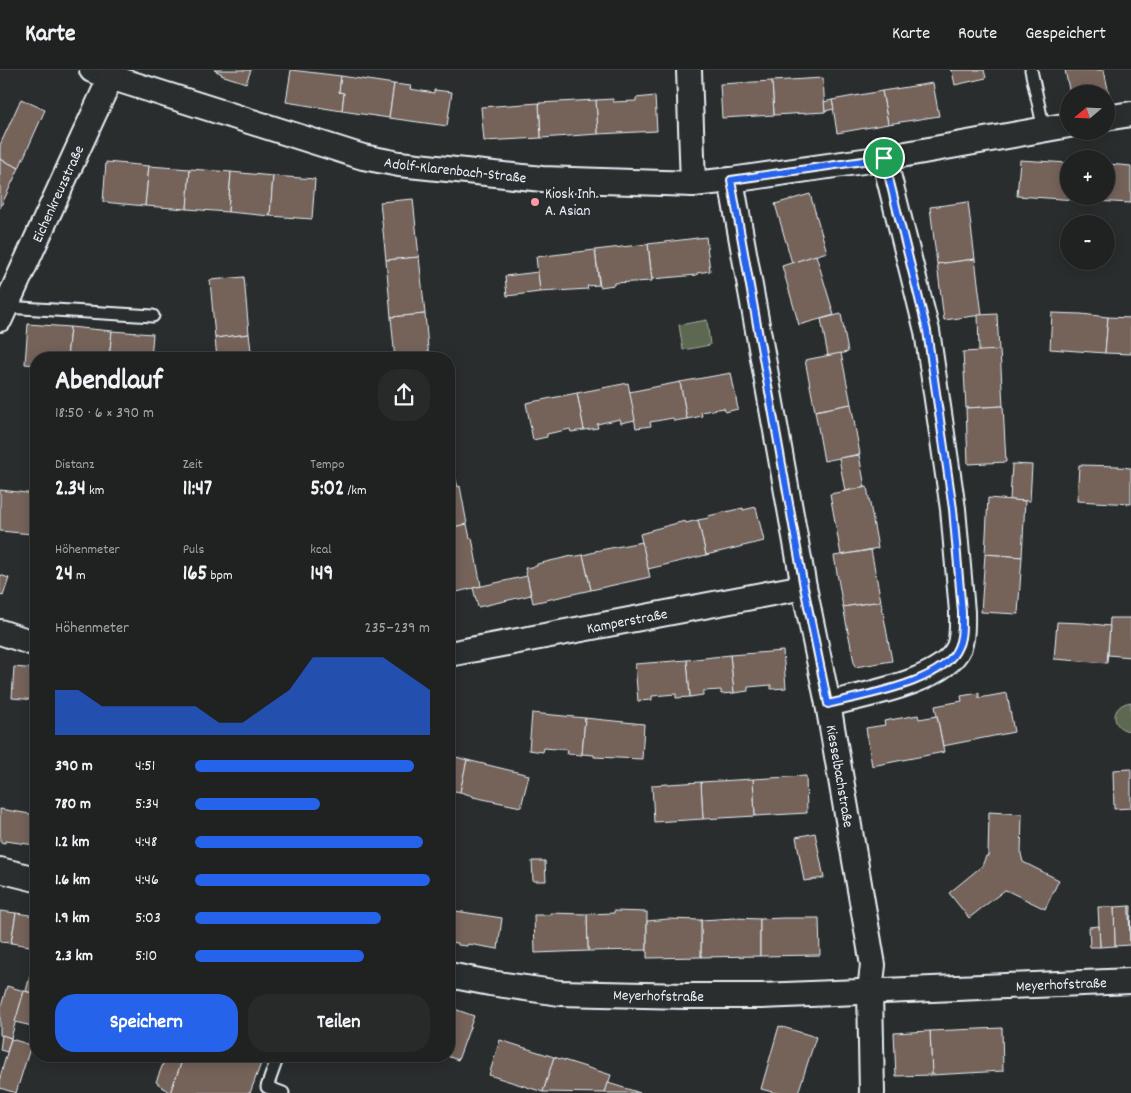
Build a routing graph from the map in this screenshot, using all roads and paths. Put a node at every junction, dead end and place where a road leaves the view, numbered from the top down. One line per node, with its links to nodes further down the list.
1 (689, 70): 10 (street)
2 (1030, 70): 7 (lane)
3 (105, 72): 10 (street, Adolf-Klarenbach-Straße); 11 (street, Eichenkreuzstraße)
4 (1131, 114): 5 (street)
5 (1115, 117)
6 (1060, 127): 7 (street, Adolf-Klarenbach-Straße)
7 (1044, 130): 8 (street, Adolf-Klarenbach-Straße)
8 (884, 158): 9 (street, Adolf-Klarenbach-Straße); 17 (street)
9 (731, 180): 10 (street, Adolf-Klarenbach-Straße); 13 (street, Kiesselbachstraße)
10 (692, 184)
11 (3, 313): 12 (lane)
12 (153, 316)
13 (804, 587): 16 (street, Kamperstraße); 17 (street, Kiesselbachstraße)
14 (0, 632): 15 (street)
15 (30, 642)
16 (455, 653)
17 (828, 704): 22 (street, Kiesselbachstraße)
18 (0, 870): 19 (street)
19 (30, 878)
20 (455, 976): 22 (street, Meyerhofstraße)
21 (1131, 981): 22 (street, Meyerhofstraße)
22 (870, 991): 25 (street)
23 (276, 1062): 24 (lane)
24 (283, 1093)
25 (872, 1093)

